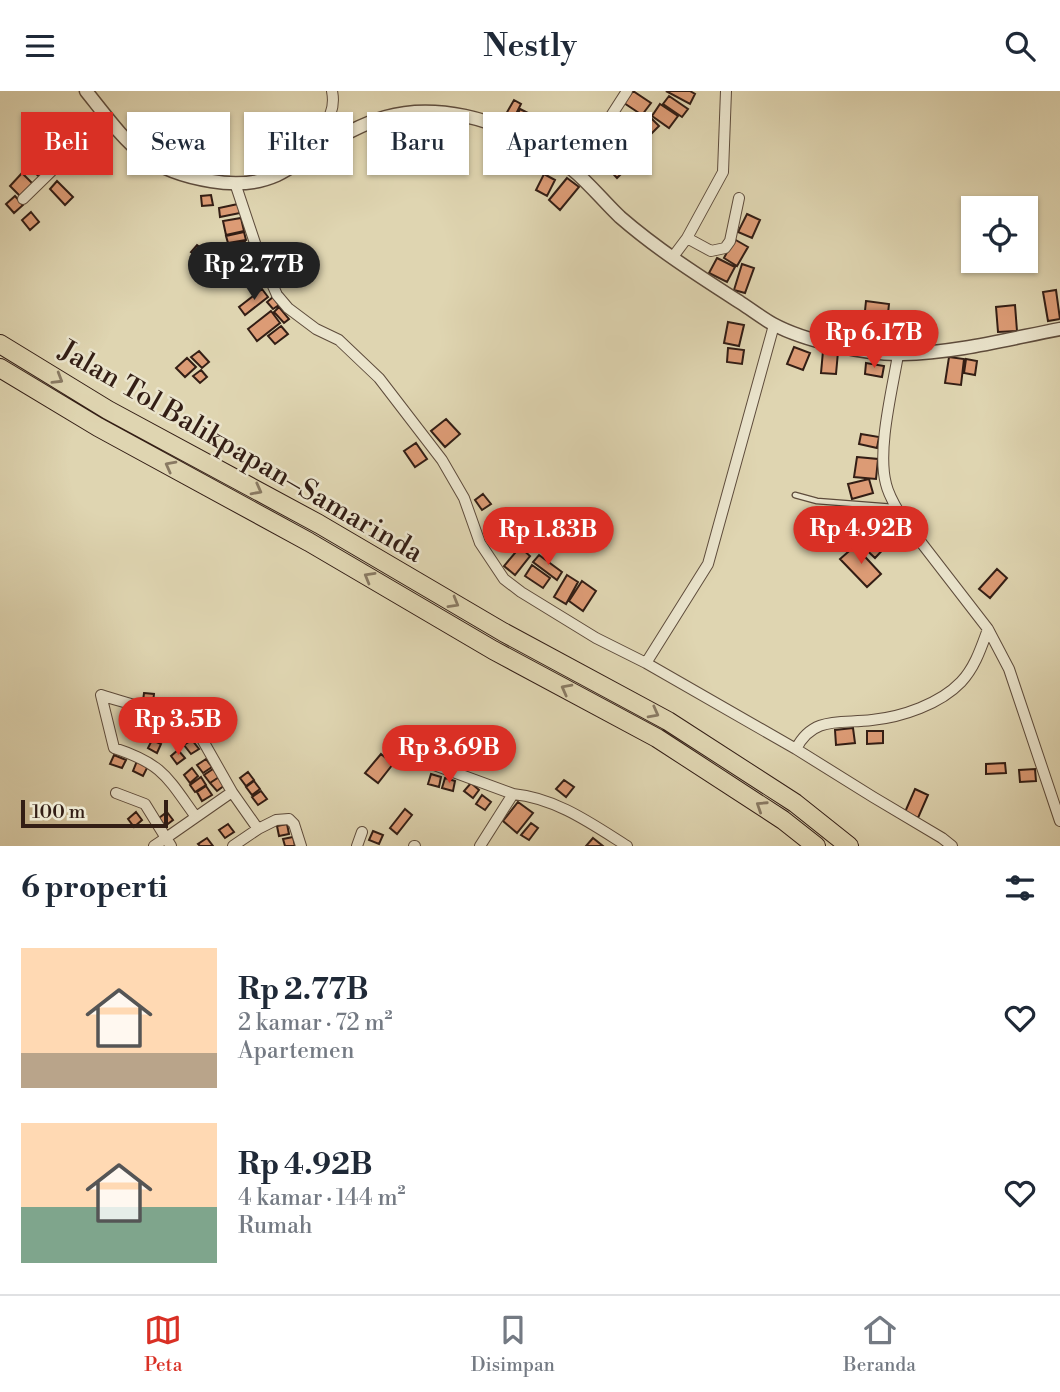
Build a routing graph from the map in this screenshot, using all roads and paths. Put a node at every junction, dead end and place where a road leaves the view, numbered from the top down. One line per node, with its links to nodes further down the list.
1 (86, 91): 5 (street)
2 (332, 91): 6 (street)
3 (627, 91): 7 (street)
4 (726, 91): 17 (street)
5 (102, 112)
6 (332, 112)
7 (614, 112)
8 (483, 122): 10 (street)
9 (113, 125): 14 (street)
10 (353, 130)
11 (48, 175): 16 (street)
12 (276, 175): 14 (street)
13 (578, 175): 18 (street)
14 (235, 183): 27 (street)
15 (739, 198): 17 (street)
16 (23, 199)
17 (687, 238): 18 (street)
18 (672, 258): 19 (street)
19 (774, 325): 22 (street); 27 (street)
20 (1060, 329): 22 (street)
21 (0, 344): 45 (highway, Jalan Tol Balikpapan–Samarinda, one-way to 45)
22 (898, 355): 25 (street)
23 (0, 368): 44 (highway, Jalan Tol Balikpapan–Samarinda, one-way to 23)
24 (795, 495): 25 (lane)
25 (895, 507): 26 (street)
26 (988, 629): 28 (street); 34 (street)
27 (646, 663): 28 (street)
28 (796, 749): 46 (street)
29 (407, 755): 32 (street)
30 (232, 792): 33 (street); 33 (street); 35 (street)
31 (116, 793): 37 (street)
32 (513, 795): 42 (street); 43 (street)
33 (196, 817): 37 (street)
34 (1060, 821)
35 (258, 829): 39 (street); 40 (street)
36 (362, 832): 41 (street)
37 (169, 842): 38 (street)
38 (154, 846)
39 (233, 846)
40 (301, 846)
41 (357, 846)
42 (480, 846)
43 (627, 846)
44 (816, 846)
45 (849, 846)
46 (951, 846)

